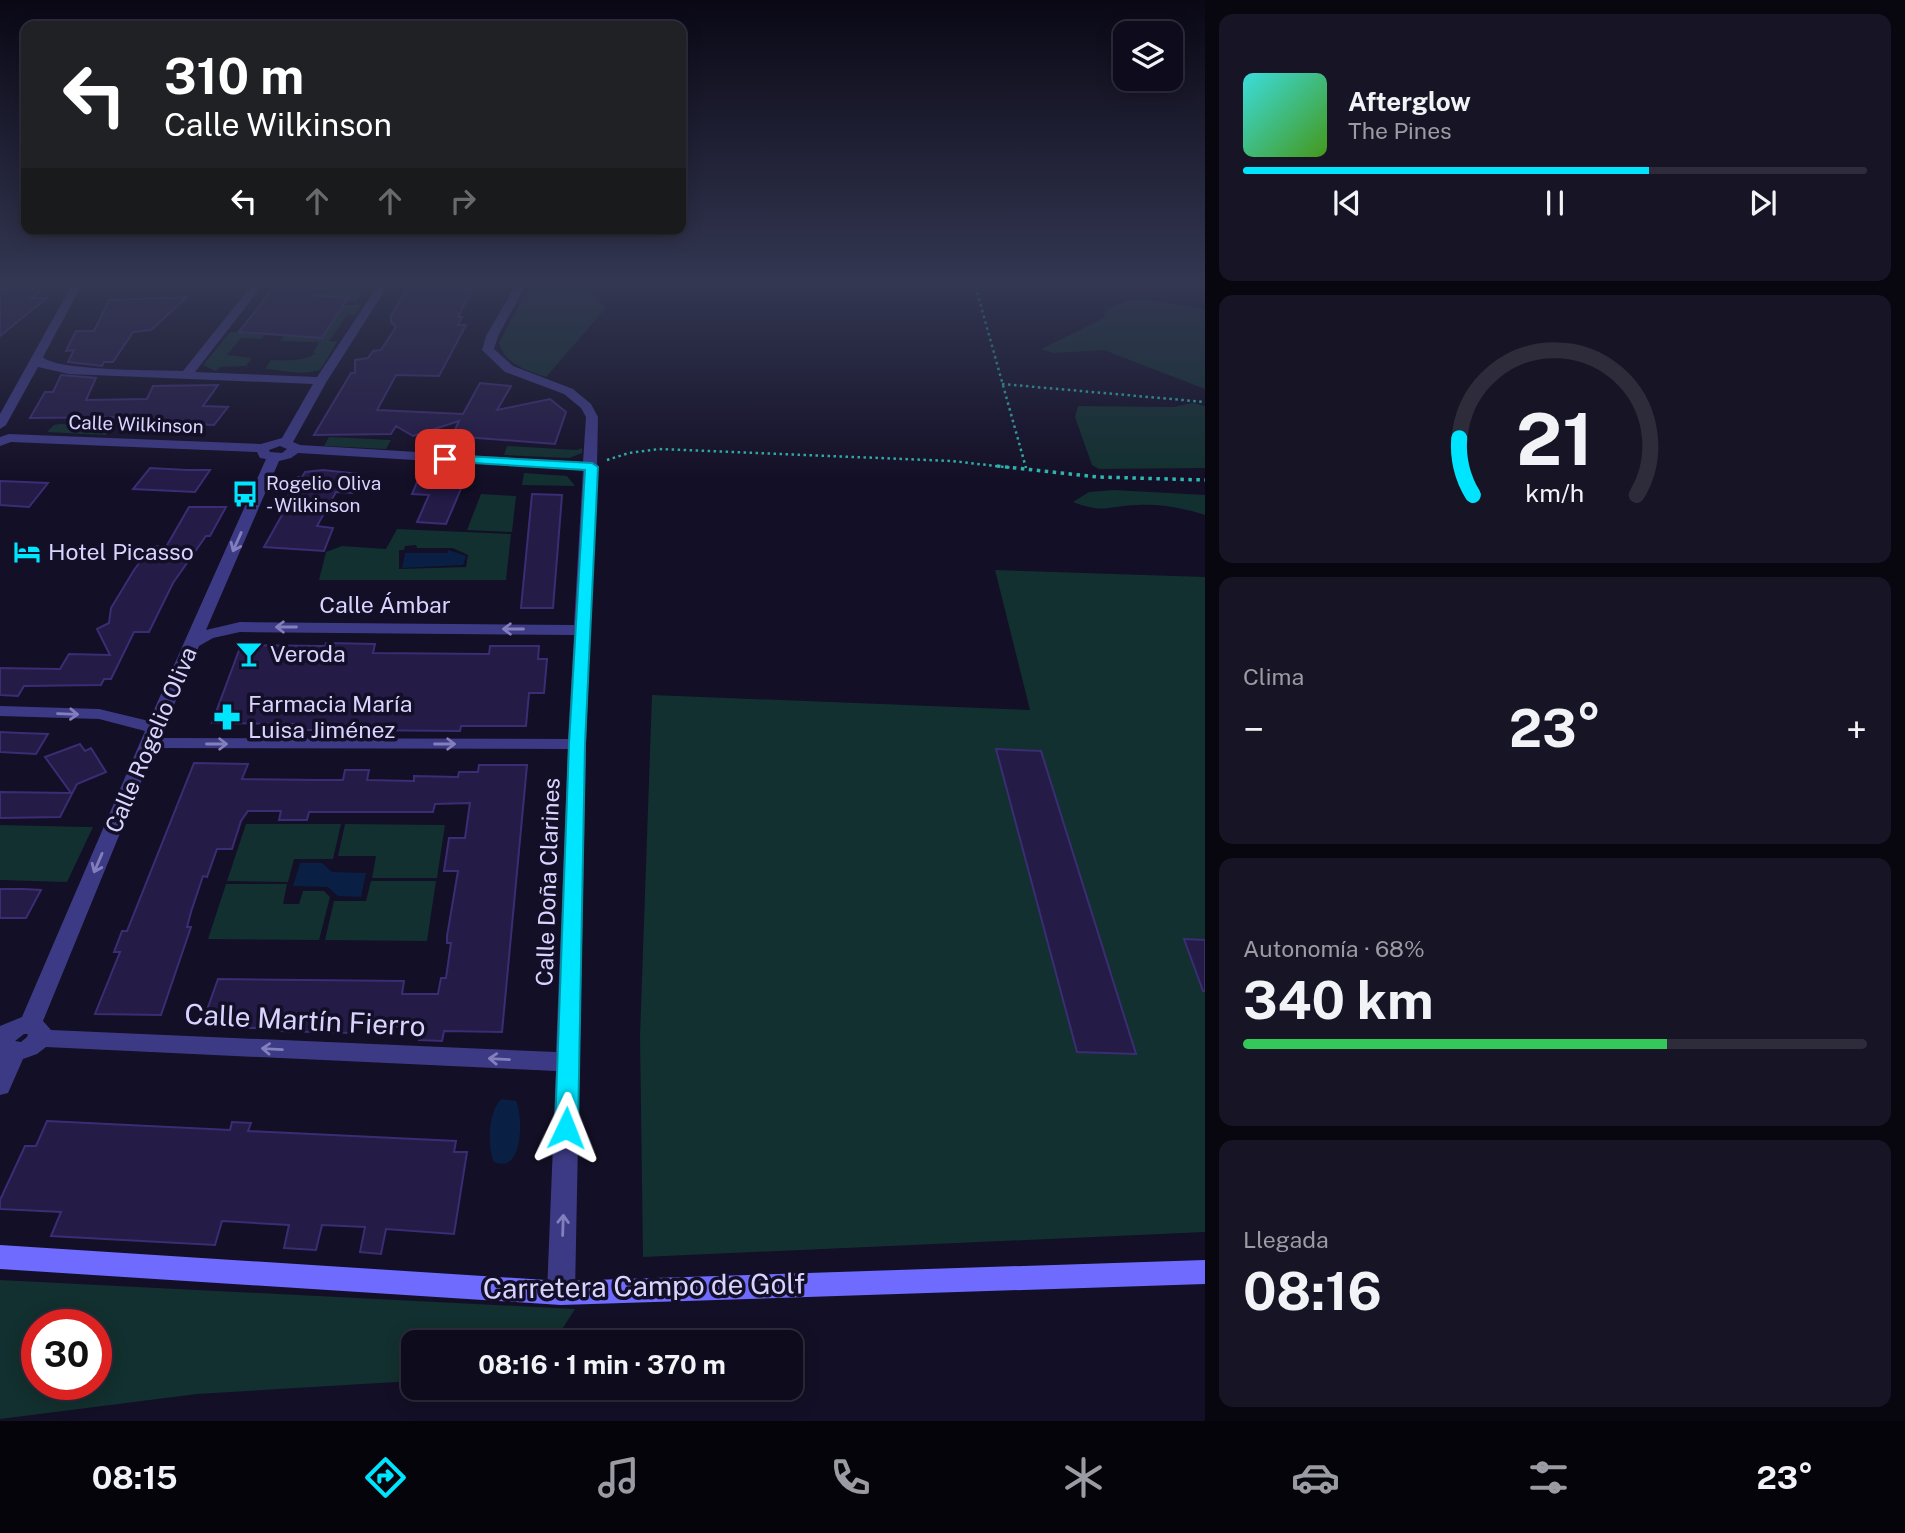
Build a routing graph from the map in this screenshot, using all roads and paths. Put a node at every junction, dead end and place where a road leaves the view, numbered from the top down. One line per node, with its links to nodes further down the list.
1 (44, 347): 6 (street)
2 (208, 347): 8 (street)
3 (343, 347): 10 (street, Calle Rogelio Oliva)
4 (489, 347): 17 (street, Calle Doña Clarines)
5 (992, 347): 11 (path)
6 (38, 359): 7 (street); 9 (street)
7 (69, 370): 8 (street); 9 (street)
8 (186, 375): 10 (street)
9 (27, 379): 13 (street)
10 (321, 381): 15 (street, Calle Rogelio Oliva)
11 (1002, 384): 12 (path); 16 (path)
12 (1205, 402)
13 (0, 425)
14 (3, 437): 15 (street, Calle Wilkinson)
15 (279, 449): 17 (street, Calle Wilkinson); 20 (street, Calle Rogelio Oliva, one-way to 20)
16 (1026, 468): 17 (path); 18 (path)
17 (591, 470): 19 (street, Calle Doña Clarines)
18 (1205, 480)
19 (582, 630): 20 (street, Calle Ámbar, one-way to 20); 23 (street, Calle Doña Clarines)
20 (192, 643): 22 (street, Calle Rogelio Oliva)
21 (0, 711): 22 (street, one-way to 22)
22 (152, 736): 23 (street, one-way to 23); 24 (street, Calle Rogelio Oliva, one-way to 24)
23 (577, 744): 26 (street, Calle Doña Clarines)
24 (35, 1031): 25 (street); 26 (street, Calle Martín Fierro, one-way to 24)
25 (6, 1041): 27 (street)
26 (567, 1062): 30 (street, Calle Doña Clarines, one-way to 26)
27 (0, 1086)
28 (0, 1257): 30 (street, Carretera Campo de Golf)
29 (1205, 1272): 30 (street, Carretera Campo de Golf)
30 (561, 1293)

